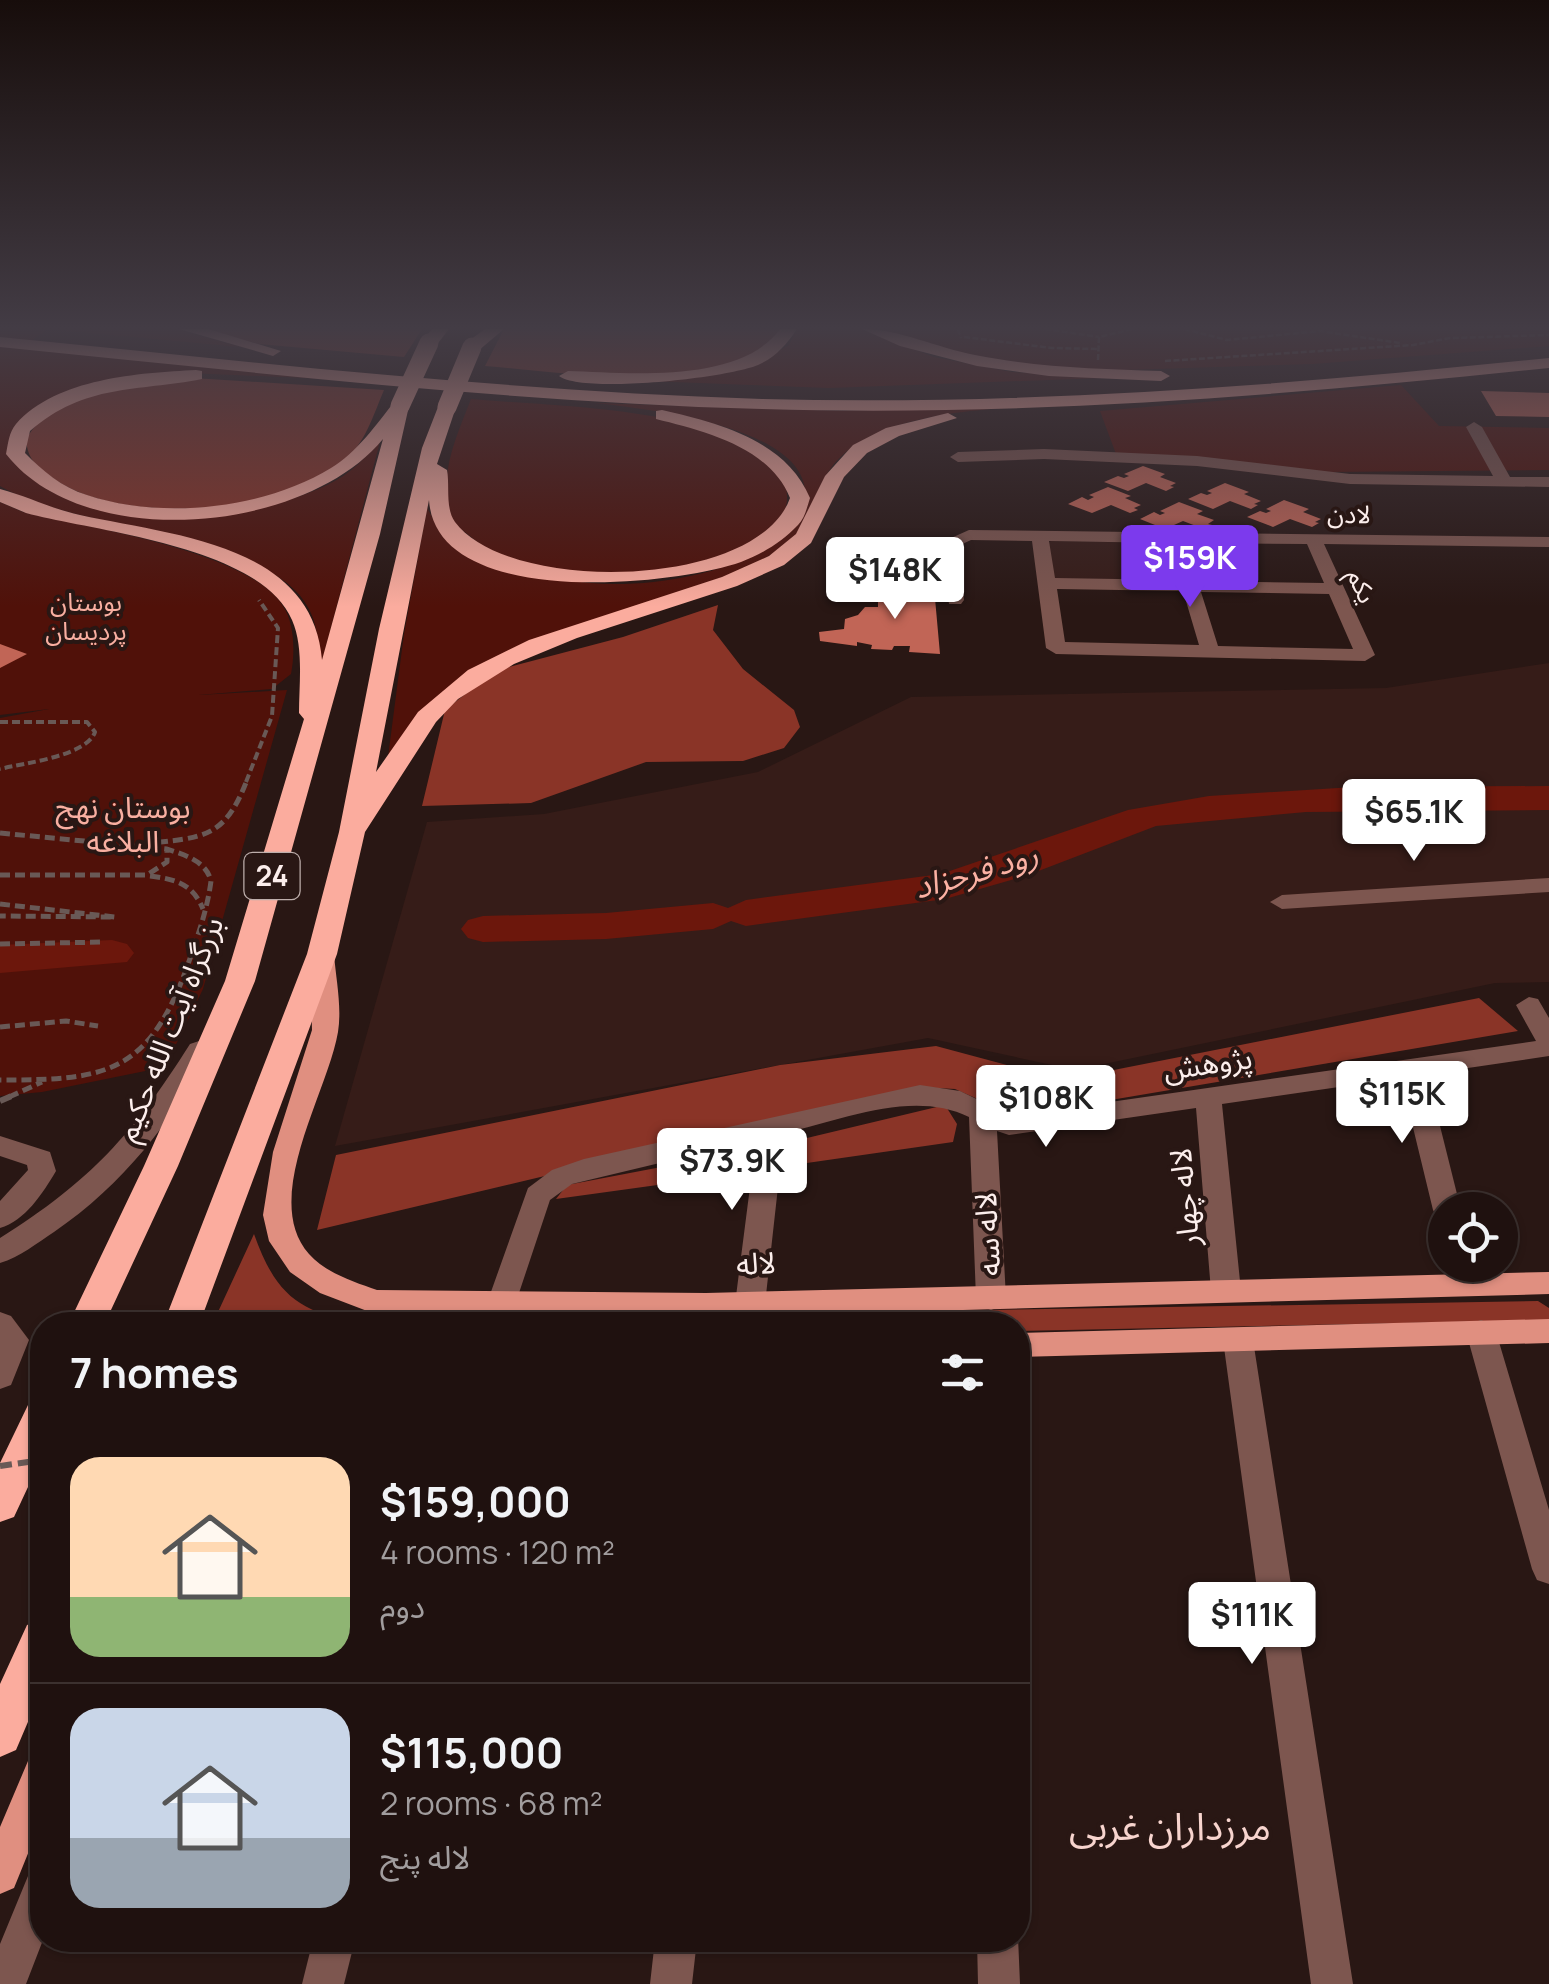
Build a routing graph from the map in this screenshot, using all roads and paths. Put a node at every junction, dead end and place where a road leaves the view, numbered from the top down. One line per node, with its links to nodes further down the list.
1 (29, 422): 2 (highway)
2 (380, 422)
3 (391, 422): 24 (highway, بزرگراه آیت الله حکیم / 24)
4 (441, 422): 8 (highway, 24, bridge)
5 (692, 422): 8 (highway)
6 (937, 422): 26 (highway)
7 (1474, 427): 10 (street)
8 (431, 448): 26 (highway, 24)
9 (958, 456): 10 (street)
10 (1504, 481): 11 (street)
11 (1549, 482)
12 (0, 495): 24 (highway)
13 (1040, 535): 14 (street, لادن); 17 (street); 21 (street, لادن)
14 (1175, 537): 15 (street, لادن); 18 (street)
15 (1313, 539): 16 (street, لادن); 19 (street, یکم)
16 (1549, 542)
17 (1045, 583): 18 (street); 22 (street)
18 (1191, 586): 19 (street); 22 (street)
19 (1336, 589): 22 (street, یکم)
20 (257, 598): 28 (path)
21 (955, 600)
22 (1210, 652)
23 (0, 722): 25 (path)
24 (312, 739): 40 (highway, بزرگراه آیت الله حکیم / 24)
25 (0, 768)
26 (352, 832): 39 (highway, 24)
27 (0, 833): 28 (path)
28 (143, 844): 29 (path)
29 (167, 850): 31 (path); 36 (path)
30 (0, 875): 31 (path)
31 (147, 875): 36 (path)
32 (1549, 885): 33 (street)
33 (1282, 902)
34 (0, 904): 35 (path)
35 (0, 916)
36 (203, 918): 47 (path)
37 (105, 942): 38 (path)
38 (0, 944)
39 (322, 954): 61 (main road, لاله); 64 (highway, 24)
40 (240, 981): 55 (street); 63 (highway, بزرگراه آیت الله حکیم / 24)
41 (1530, 1005): 44 (street)
42 (98, 1026): 43 (path)
43 (0, 1027)
44 (1549, 1045): 45 (street, پژوهش)
45 (1412, 1068): 48 (street, پژوهش); 53 (street)
46 (0, 1080): 47 (path)
47 (44, 1081): 49 (path)
48 (1208, 1097): 50 (street, پژوهش); 59 (street, لاله چهار)
49 (0, 1101)
50 (982, 1110): 51 (street, پژوهش); 60 (street, لاله سه)
51 (771, 1130): 61 (street, پژوهش); 62 (street)
52 (0, 1146): 54 (street)
53 (1443, 1192)
54 (0, 1218)
55 (0, 1252)
56 (1428, 1277): 59 (main road, لاله)
57 (1518, 1280): 58 (main road, لاله)
58 (1549, 1283)
59 (1226, 1291): 60 (main road, لاله)
60 (991, 1298): 62 (main road, لاله)
61 (502, 1302): 62 (main road, لاله)
62 (750, 1304)
63 (92, 1312)
64 (185, 1312)
65 (0, 1324): 70 (street)
66 (1549, 1330): 67 (main road)
67 (1481, 1332): 68 (main road); 75 (street)
68 (1238, 1340): 69 (main road); 88 (street)
69 (1030, 1345)
70 (0, 1376)
71 (30, 1441): 74 (highway)
72 (30, 1462): 73 (path, bridge)
73 (0, 1466)
74 (0, 1505)
75 (1549, 1569)
76 (30, 1666): 77 (highway)
77 (0, 1735)
78 (30, 1803): 79 (main road)
79 (0, 1874)
80 (30, 1928): 84 (street)
81 (331, 1952): 85 (street)
82 (674, 1952): 86 (street)
83 (998, 1952): 87 (street)
84 (12, 1984)
85 (323, 1984)
86 (670, 1984)
87 (999, 1984)
88 (1332, 1984)

